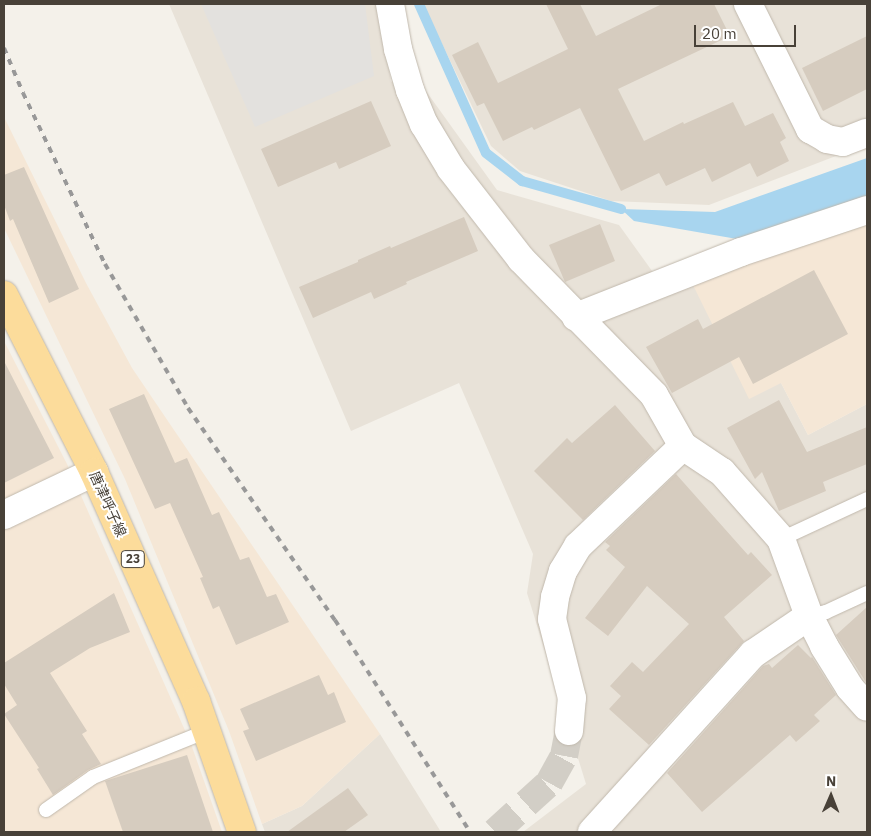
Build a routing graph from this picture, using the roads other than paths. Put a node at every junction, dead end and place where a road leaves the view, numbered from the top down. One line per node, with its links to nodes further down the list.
1 (390, 4): 6 (street)
2 (748, 4): 3 (street)
3 (867, 133)
4 (867, 210): 6 (street)
5 (4, 295): 8 (main road, 唐津呼子線 / 23)
6 (576, 317): 7 (street)
7 (683, 446): 11 (street); 16 (street)
8 (94, 472): 10 (street); 15 (main road, 唐津呼子線 / 23)
9 (867, 499): 11 (lane)
10 (4, 515)
11 (781, 539): 13 (street)
12 (867, 593): 13 (lane)
13 (810, 616): 14 (street); 19 (street)
14 (867, 707)
15 (207, 731): 17 (lane); 18 (main road, 唐津呼子線 / 23)
16 (569, 731)
17 (46, 810)
18 (242, 832)
19 (592, 832)

